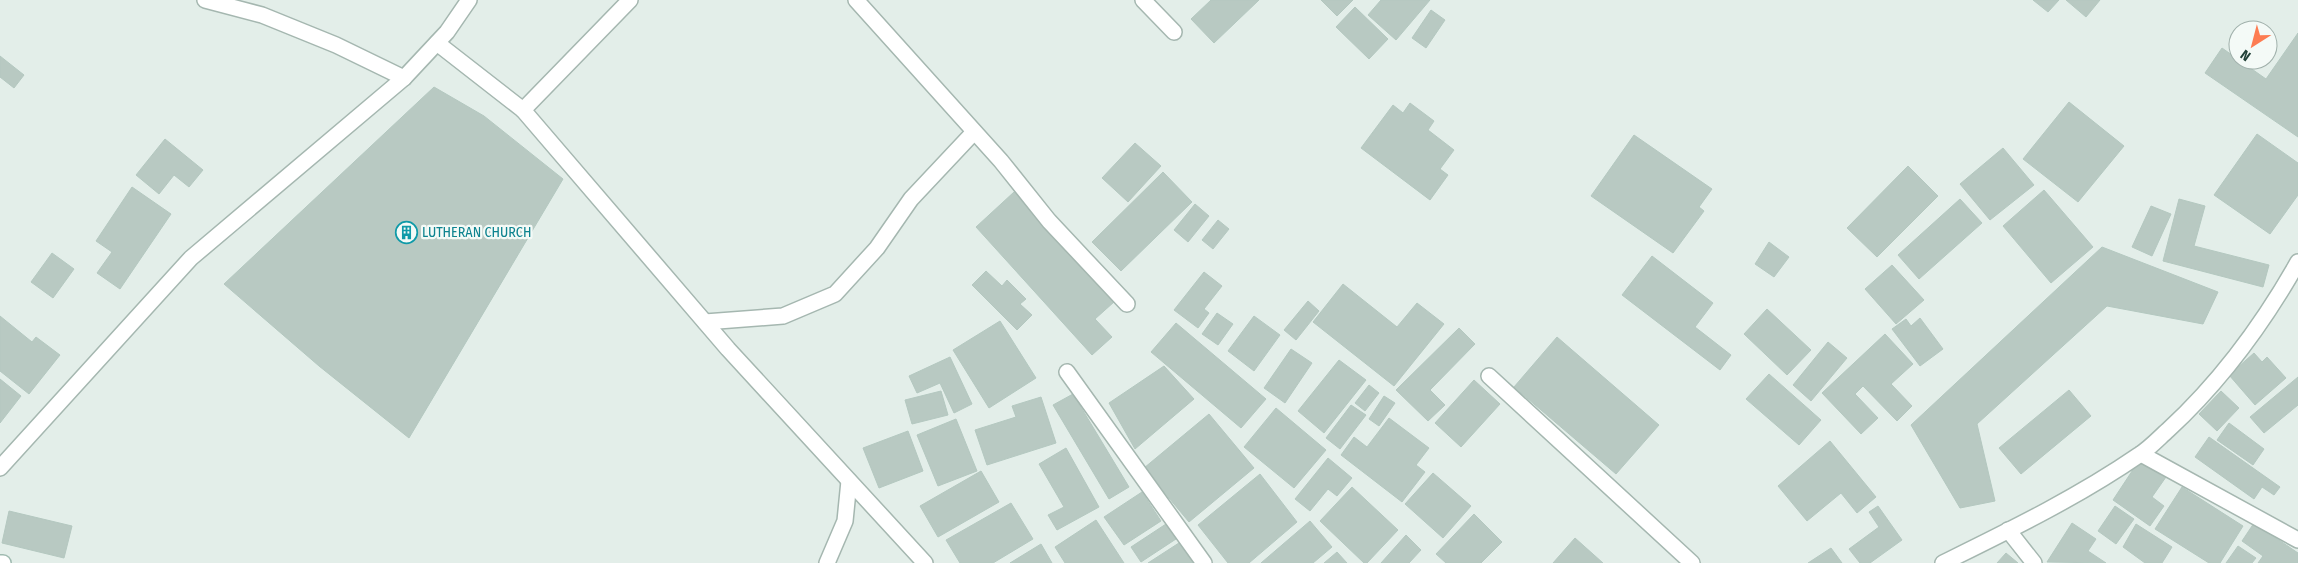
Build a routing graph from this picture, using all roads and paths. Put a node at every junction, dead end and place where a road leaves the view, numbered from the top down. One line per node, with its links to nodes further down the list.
1 (205, 0): 8 (street)
2 (469, 0): 7 (street)
3 (630, 0): 9 (street)
4 (856, 0): 10 (street)
5 (1143, 0): 6 (street)
6 (1174, 32)
7 (437, 43): 8 (street); 9 (street)
8 (404, 78): 16 (street)
9 (523, 110): 13 (street)
10 (974, 132): 12 (street); 13 (street)
11 (2298, 262): 17 (street)
12 (1127, 304)
13 (705, 322): 19 (street)
14 (1067, 372): 24 (street)
15 (1490, 376): 25 (street)
16 (6, 450): 18 (street)
17 (2141, 454): 20 (street); 21 (street)
18 (0, 468)
19 (849, 481): 22 (street); 23 (street)
20 (2008, 530): 26 (street); 27 (street)
21 (2298, 540)
22 (827, 563)
23 (924, 563)
24 (1204, 563)
25 (1692, 563)
26 (1943, 563)
27 (2034, 563)

